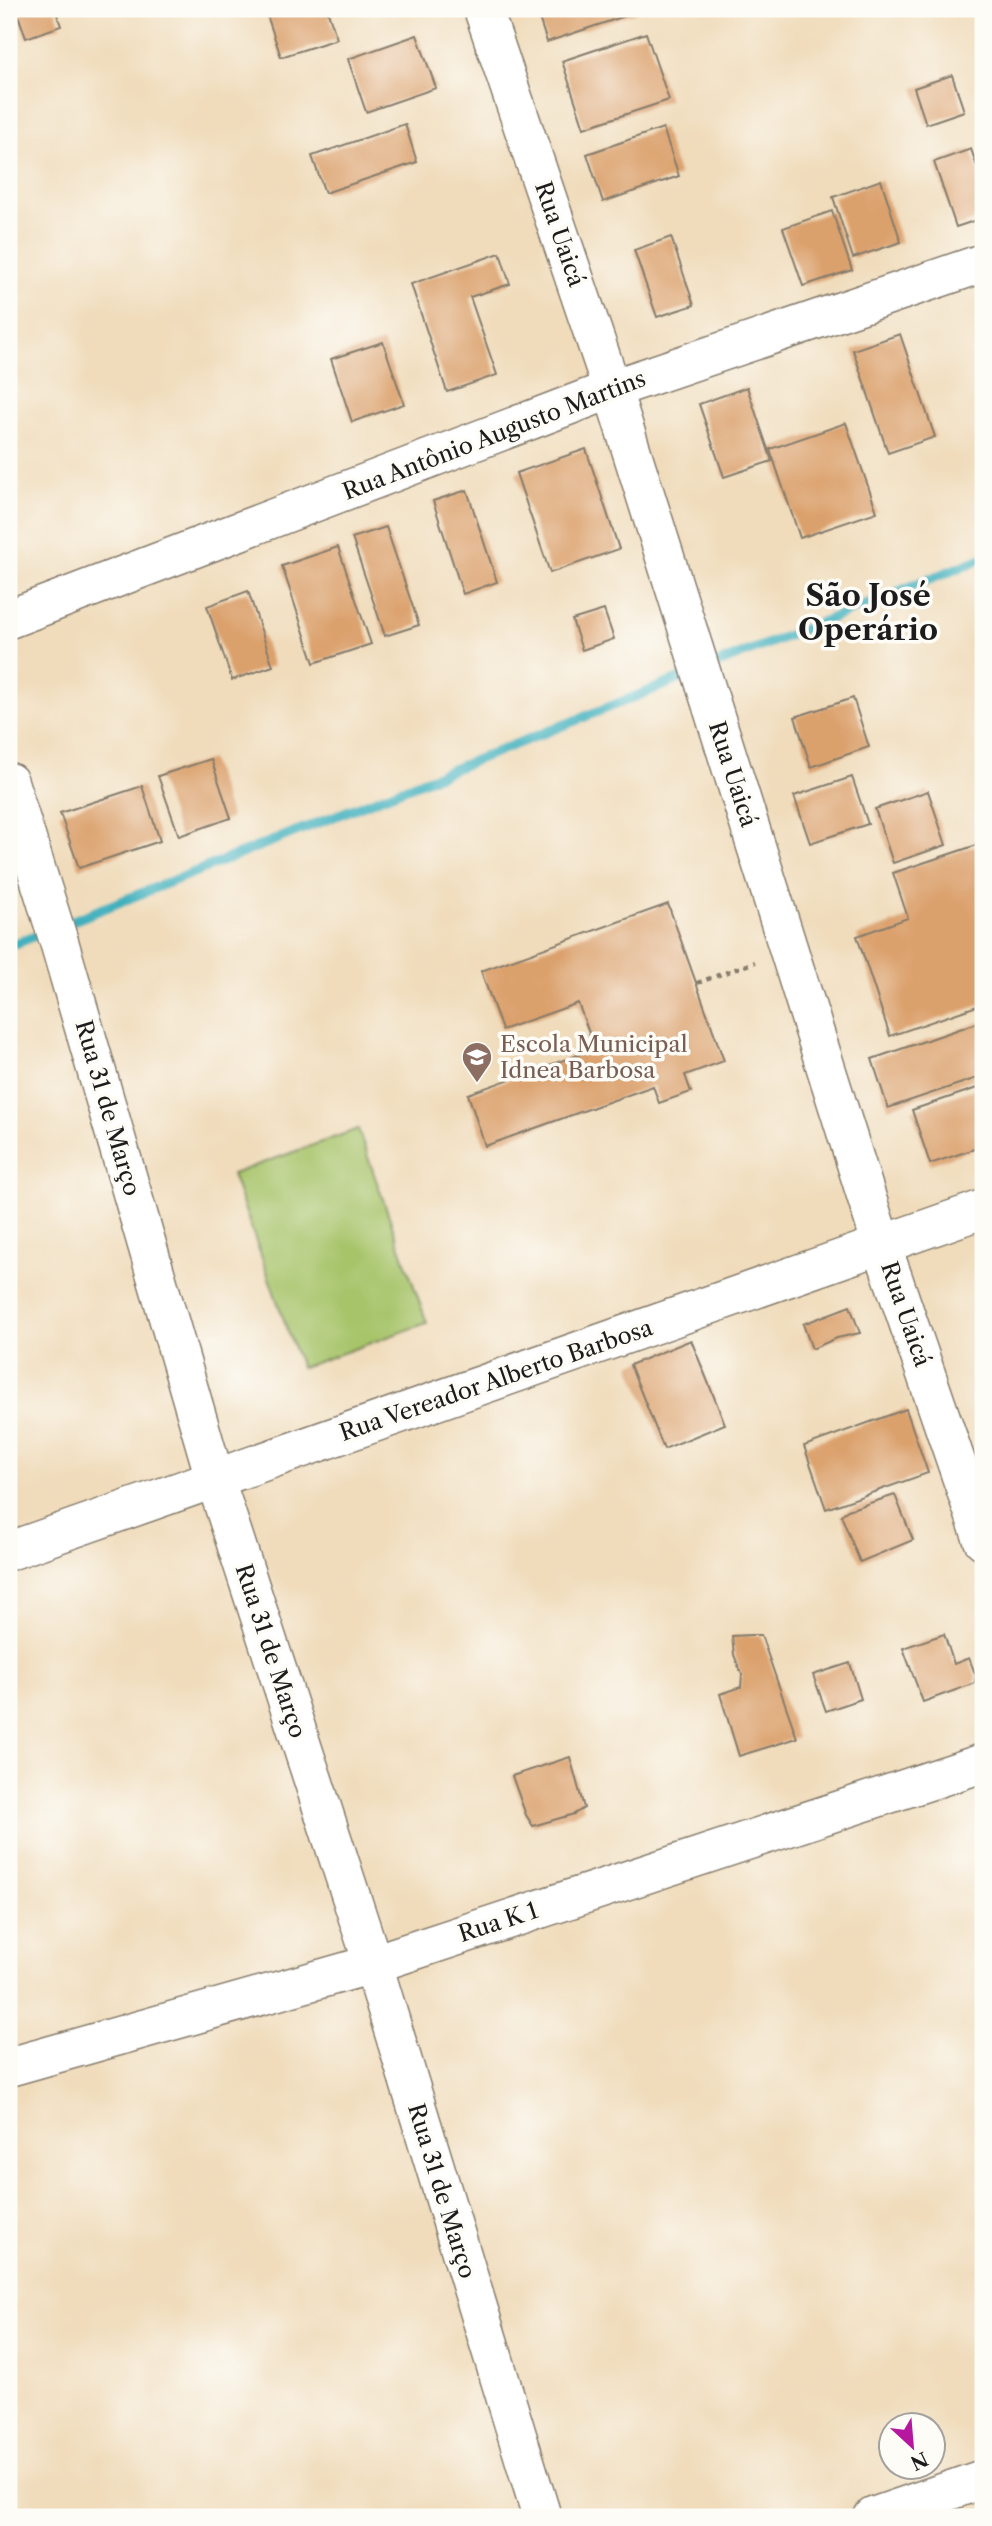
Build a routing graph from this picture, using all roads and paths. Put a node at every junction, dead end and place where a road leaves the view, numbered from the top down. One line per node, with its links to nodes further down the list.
1 (483, 9): 3 (street, Rua Uaicá)
2 (983, 262): 3 (street, Rua Antônio Augusto Martins)
3 (612, 389): 4 (street, Rua Antônio Augusto Martins); 6 (street, Rua Uaicá)
4 (9, 619)
5 (9, 782): 10 (street, Rua 31 de Março)
6 (789, 950): 7 (path); 9 (street, Rua Uaicá)
7 (697, 983)
8 (983, 1209): 9 (street, Rua Vereador Alberto Barbosa)
9 (882, 1246): 10 (street, Rua Vereador Alberto Barbosa); 11 (street, Rua Uaicá)
10 (215, 1479): 12 (street, Rua Vereador Alberto Barbosa); 14 (street, Rua 31 de Março)
11 (983, 1540)
12 (9, 1551)
13 (983, 1763): 14 (street, Rua K 1)
14 (373, 1964): 15 (street, Rua K 1); 17 (street, Rua 31 de Março)
15 (9, 2067)
16 (983, 2479): 18 (street)
17 (542, 2517)
18 (873, 2517)

